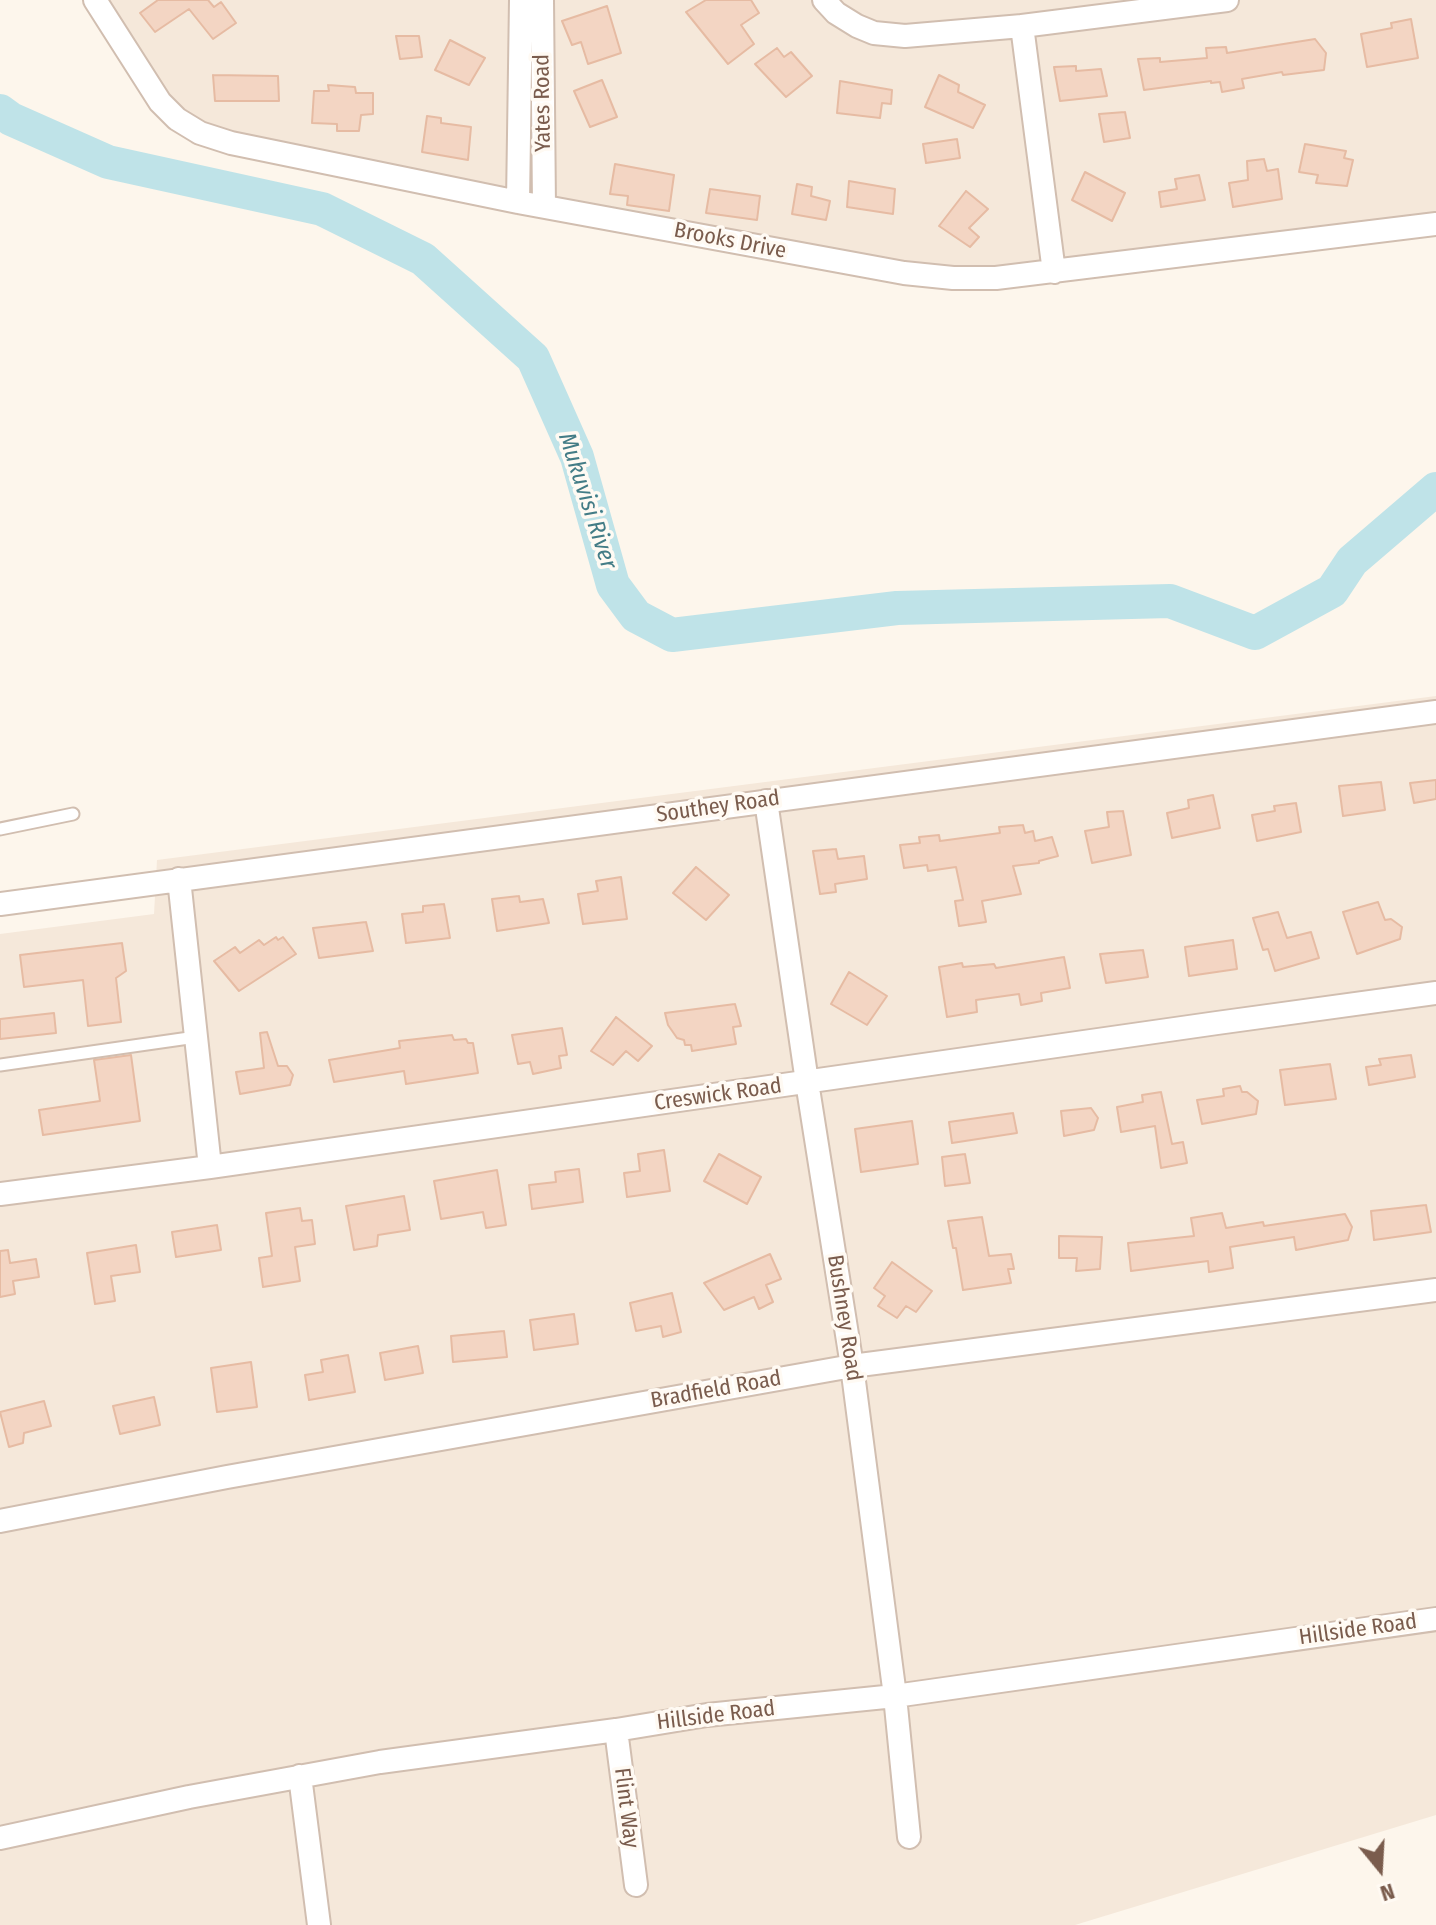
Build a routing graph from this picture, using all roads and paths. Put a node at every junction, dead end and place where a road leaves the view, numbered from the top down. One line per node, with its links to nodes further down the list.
1 (95, 0): 7 (street, Brooks Drive)
2 (521, 0): 7 (street, Yates Road)
3 (542, 0): 8 (street, Yates Road)
4 (824, 0): 6 (street)
5 (1227, 0): 6 (street)
6 (1022, 26): 10 (street)
7 (518, 202): 8 (street, Brooks Drive)
8 (544, 206): 10 (street, Brooks Drive)
9 (1436, 224): 10 (street, Brooks Drive)
10 (1054, 272)
11 (1436, 712): 12 (street, Southey Road)
12 (766, 801): 15 (street, Southey Road); 20 (street, Bushney Road)
13 (73, 814): 14 (lane)
14 (0, 829)
15 (179, 879): 16 (street, Southey Road); 18 (street)
16 (0, 904)
17 (1436, 993): 20 (street, Creswick Road)
18 (196, 1037): 19 (lane); 21 (street)
19 (0, 1065)
20 (807, 1082): 21 (street, Creswick Road); 24 (street, Bushney Road)
21 (210, 1167): 22 (street, Creswick Road)
22 (0, 1194)
23 (1436, 1290): 24 (street, Bradfield Road)
24 (852, 1366): 25 (street, Bradfield Road); 27 (street, Bushney Road)
25 (0, 1521)
26 (1436, 1619): 27 (street, Hillside Road)
27 (895, 1696): 28 (street, Hillside Road); 30 (street, Bushney Road)
28 (616, 1730): 29 (street, Hillside Road); 32 (street, Flint Way)
29 (300, 1776): 31 (street, Hillside Road); 33 (street)
30 (909, 1837)
31 (0, 1838)
32 (636, 1885)
33 (319, 1925)

